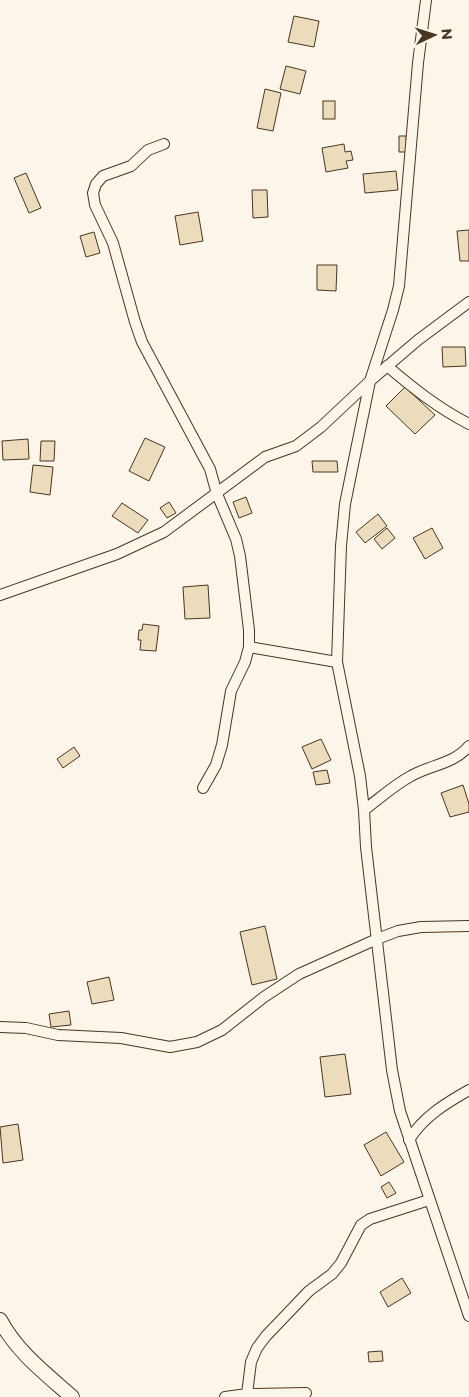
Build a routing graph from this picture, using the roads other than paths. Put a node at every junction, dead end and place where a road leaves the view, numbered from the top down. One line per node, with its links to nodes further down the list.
1 (426, 0): 5 (street)
2 (164, 144): 7 (street)
3 (469, 302): 4 (street)
4 (387, 366): 5 (street); 6 (street)
5 (370, 380): 7 (street); 10 (street)
6 (469, 424)
7 (217, 494): 8 (street); 9 (street)
8 (0, 595)
9 (249, 647): 10 (street); 12 (street)
10 (336, 662): 13 (street)
11 (469, 746): 13 (street)
12 (203, 788)
13 (364, 810): 15 (street)
14 (469, 926): 15 (street)
15 (377, 939): 16 (street); 18 (street)
16 (0, 1027)
17 (469, 1090): 18 (street)
18 (409, 1140): 19 (street)
19 (429, 1200): 20 (street); 24 (street)
20 (465, 1293): 21 (street)
21 (469, 1316)
22 (0, 1320): 25 (street)
23 (306, 1393): 24 (street)
24 (247, 1394): 26 (street)
25 (72, 1397)
26 (225, 1397)

